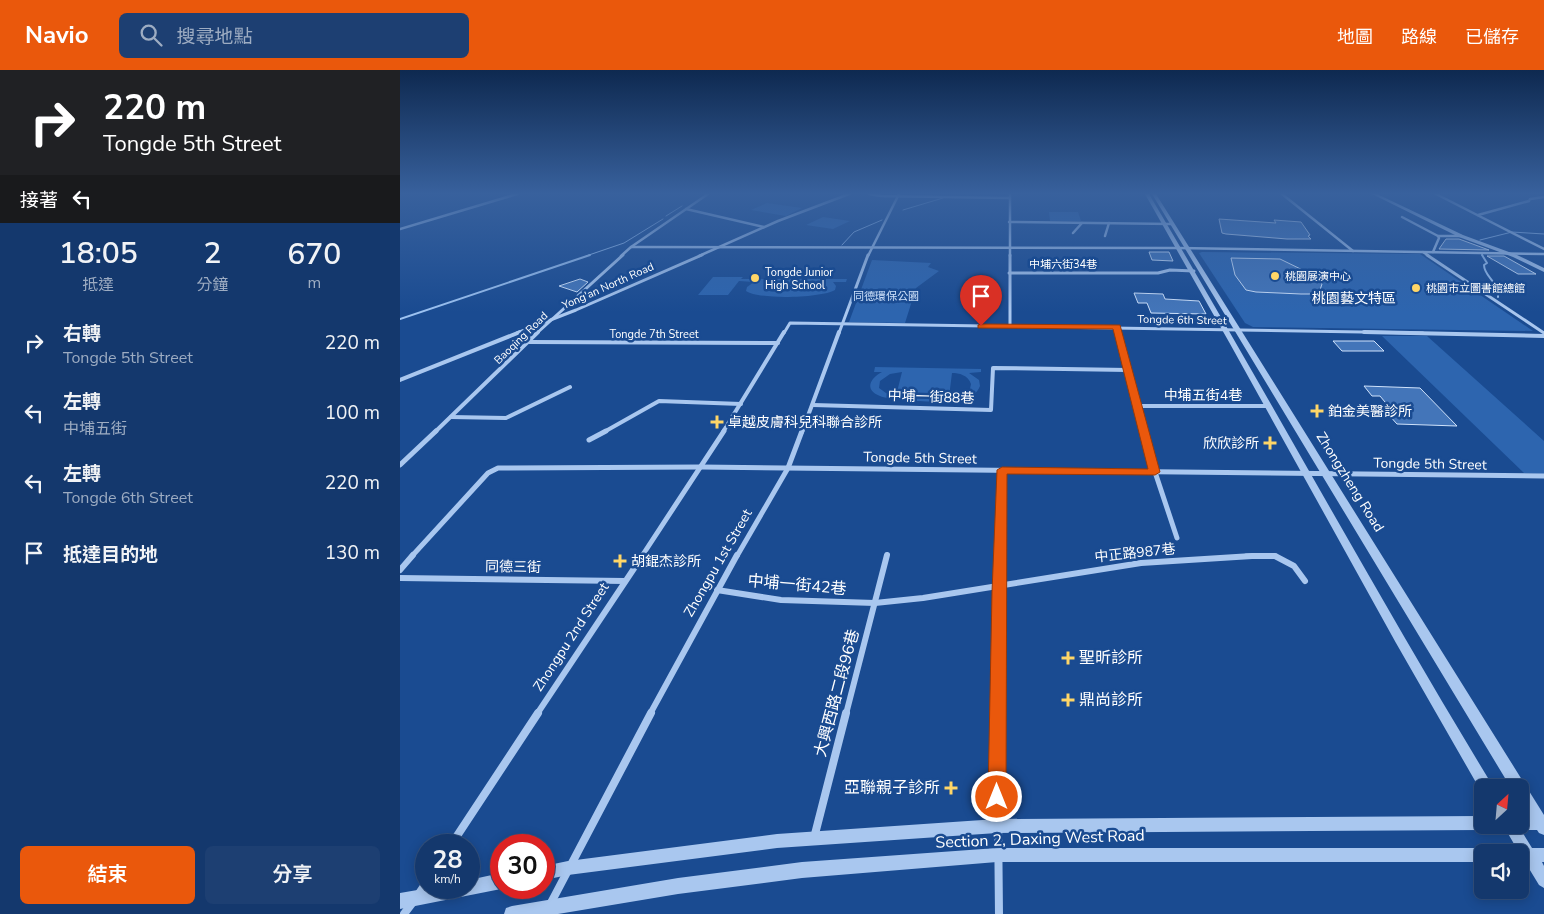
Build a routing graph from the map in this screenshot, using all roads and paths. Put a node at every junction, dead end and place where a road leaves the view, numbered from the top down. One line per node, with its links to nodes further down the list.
1 (651, 233): 13 (street, Baoqing Road)
2 (749, 233): 14 (street, Yong'an North Road)
3 (878, 233): 15 (street, Zhongpu 1st Street)
4 (1009, 233): 16 (street)
5 (1172, 233): 17 (street, Zhongzheng Road)
6 (1177, 233): 17 (street, Zhongzheng Road)
7 (1331, 233): 19 (street)
8 (1433, 233): 11 (street)
9 (1456, 233): 12 (street)
10 (1513, 233): 18 (street)
11 (1438, 236): 12 (street); 21 (street)
12 (1461, 236): 22 (street)
13 (631, 247): 14 (street); 27 (street, Baoqing Road)
14 (715, 248): 15 (street); 27 (street, Yong'an North Road)
15 (871, 248): 16 (street); 29 (street, Zhongpu 1st Street)
16 (1009, 248): 17 (street); 26 (street)
17 (1184, 249): 19 (street); 25 (street, Zhongzheng Road); 33 (street, Zhongzheng Road)
18 (1544, 250)
19 (1353, 251): 20 (street)
20 (1423, 252): 21 (street); 34 (street)
21 (1433, 252): 22 (street)
22 (1508, 253): 23 (street); 24 (street)
23 (1544, 254)
24 (1544, 270)
25 (1194, 271): 26 (street, 中埔六街34巷); 32 (street, Zhongzheng Road)
26 (1009, 273): 30 (street)
27 (552, 319): 35 (street, Baoqing Road); 38 (street, Yong'an North Road)
28 (790, 323): 29 (street, Tongde 6th Street); 36 (street, Zhongpu 2nd Street)
29 (842, 324): 30 (street, Tongde 6th Street); 41 (street, Zhongpu 1st Street)
30 (1010, 326): 31 (street, Tongde 6th Street)
31 (1117, 327): 32 (street, Tongde 6th Street); 37 (street)
32 (1225, 329): 33 (street, Tongde 6th Street); 43 (street, Zhongzheng Road)
33 (1237, 330): 34 (street, Tongde 6th Street); 52 (street, Zhongzheng Road)
34 (1544, 334)
35 (529, 342): 36 (street, Tongde 7th Street); 44 (street, Baoqing Road)
36 (778, 342): 40 (street, Zhongpu 2nd Street)
37 (1128, 370): 41 (street, 中埔一街88巷); 42 (street)
38 (400, 380)
39 (570, 387): 44 (street)
40 (741, 404): 45 (street); 47 (street, Zhongpu 2nd Street)
41 (813, 405): 48 (street, Zhongpu 1st Street)
42 (1138, 406): 43 (street, 中埔五街4巷); 50 (street)
43 (1268, 406): 51 (street, Zhongzheng Road)
44 (451, 416): 46 (street, Baoqing Road)
45 (589, 440)
46 (400, 465)
47 (701, 467): 48 (street, Tongde 5th Street); 56 (street, Tongde 5th Street); 58 (street, Zhongpu 2nd Street)
48 (788, 468): 49 (street, Tongde 5th Street); 61 (street, Zhongpu 1st Street)
49 (1002, 470): 50 (street, Tongde 5th Street); 60 (street)
50 (1155, 472): 51 (street, Tongde 5th Street); 54 (street)
51 (1306, 474): 52 (street, Tongde 5th Street); 63 (street, Zhongzheng Road)
52 (1326, 474): 53 (street, Tongde 5th Street); 64 (street, Zhongzheng Road)
53 (1544, 476)
54 (1177, 538)
55 (887, 555): 62 (street, 大興西路二段96巷)
56 (400, 570)
57 (400, 578): 58 (street, 同德三街)
58 (625, 581): 70 (street, Zhongpu 2nd Street)
59 (1306, 581): 60 (street, 中正路987巷)
60 (999, 585): 62 (street, 中正路987巷); 69 (street)
61 (717, 590): 62 (street, 中埔一街42巷); 77 (street, Zhongpu 1st Street)
62 (875, 603): 71 (street, 大興西路二段96巷)
63 (1481, 779)
64 (1514, 779)
65 (1529, 802): 68 (street, Zhongzheng Road)
66 (1474, 822): 69 (street, Section 2, Daxing West Road)
67 (1529, 824): 68 (street)
68 (1543, 825)
69 (997, 826): 71 (street, Section 2, Daxing West Road); 72 (street)
70 (458, 834)
71 (814, 838): 77 (street, Section 2, Daxing West Road)
72 (997, 855): 73 (street, Section 2, Daxing West Road); 83 (street, Section 2, Daxing West Road); 86 (street)
73 (1474, 855)
74 (1529, 855): 75 (street)
75 (1544, 855)
76 (1529, 861): 79 (street)
77 (568, 868): 78 (street, Section 2, Daxing West Road); 83 (street, Zhongpu 1st Street)
78 (555, 871)
79 (1544, 880)
80 (415, 898): 82 (street)
81 (415, 899): 84 (street)
82 (400, 902)
83 (547, 911): 85 (street, Section 2, Daxing West Road)
84 (404, 914)
85 (512, 914)
86 (999, 914)

